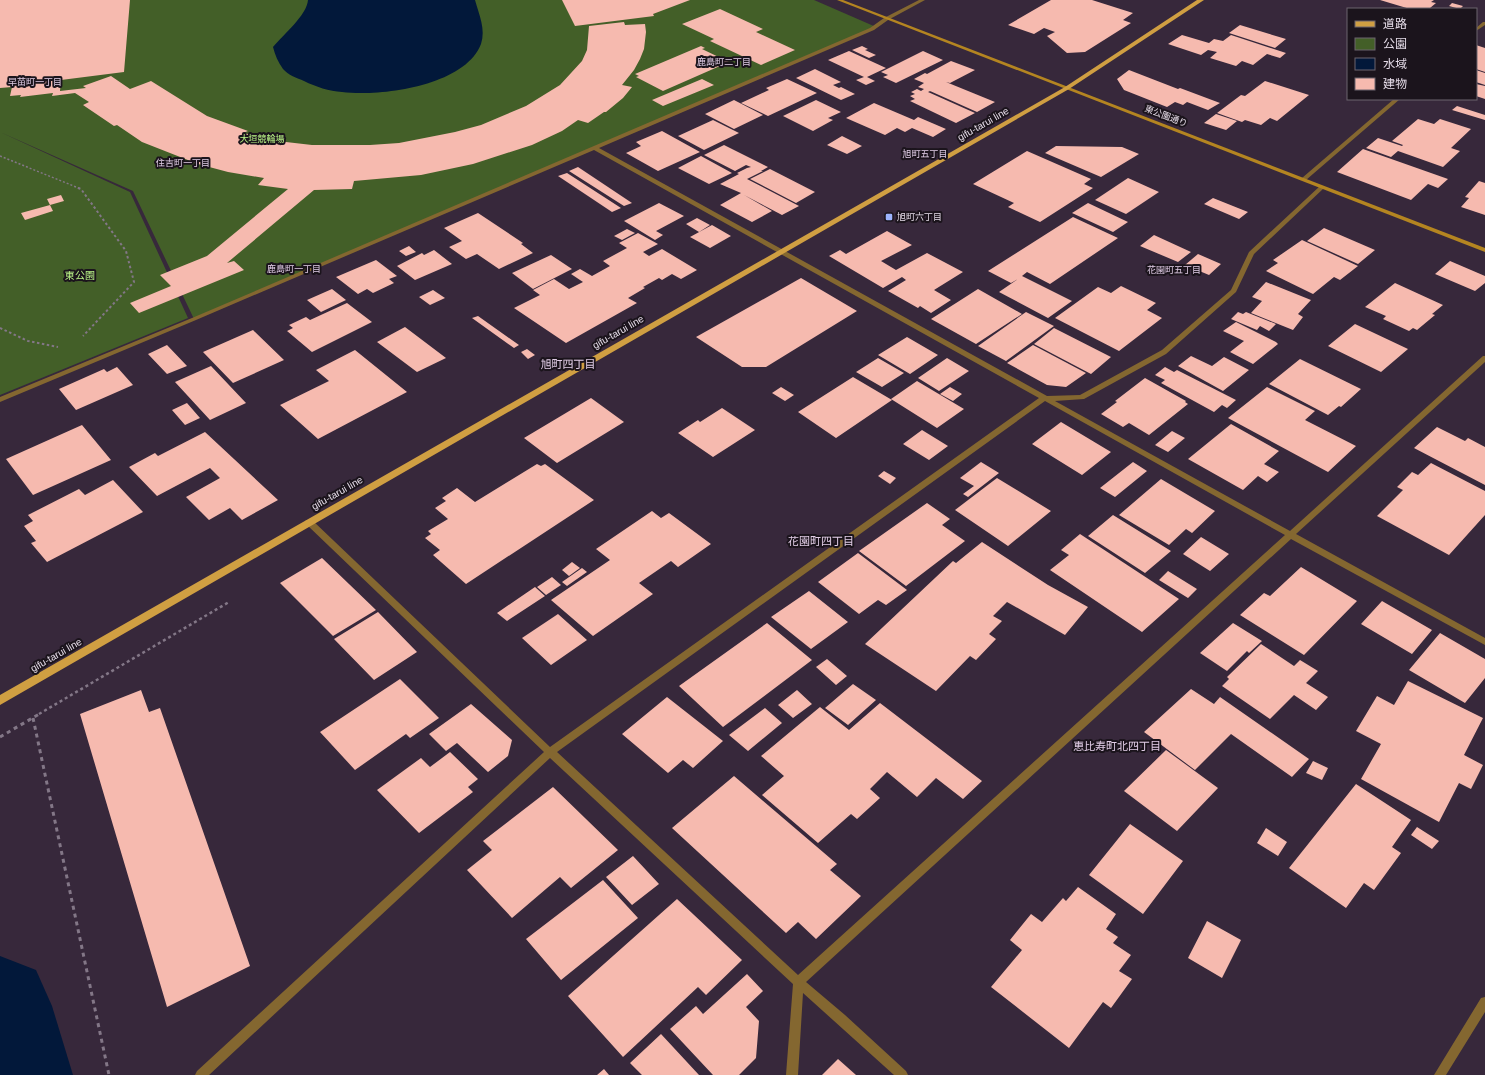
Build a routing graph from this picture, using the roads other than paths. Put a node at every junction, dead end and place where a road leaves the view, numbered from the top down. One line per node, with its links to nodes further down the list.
1 (839, 0): 4 (street, 東公園通り)
2 (923, 0): 4 (street)
3 (1201, 0): 7 (main road, gifu-tarui line)
4 (886, 19): 7 (street, 東公園通り); 9 (street)
5 (1485, 23): 6 (street)
6 (1477, 29)
7 (1068, 88): 10 (street, 東公園通り); 13 (main road, gifu-tarui line)
8 (1396, 100): 10 (street)
9 (595, 148): 13 (street); 16 (street)
10 (1304, 179): 11 (street, 東公園通り)
11 (1322, 187): 12 (street, 東公園通り); 15 (street)
12 (1485, 250)
13 (781, 251): 15 (street); 17 (main road, gifu-tarui line)
14 (1485, 358): 18 (street)
15 (1044, 399): 18 (street); 21 (street)
16 (0, 400)
17 (309, 522): 20 (main road, gifu-tarui line); 21 (street)
18 (1291, 536): 19 (street); 22 (street)
19 (1485, 642)
20 (0, 700)
21 (550, 752): 22 (street); 24 (street)
22 (798, 982): 25 (street); 26 (street)
23 (1485, 1002): 27 (street)
24 (201, 1075)
25 (792, 1075)
26 (902, 1075)
27 (1440, 1075)

